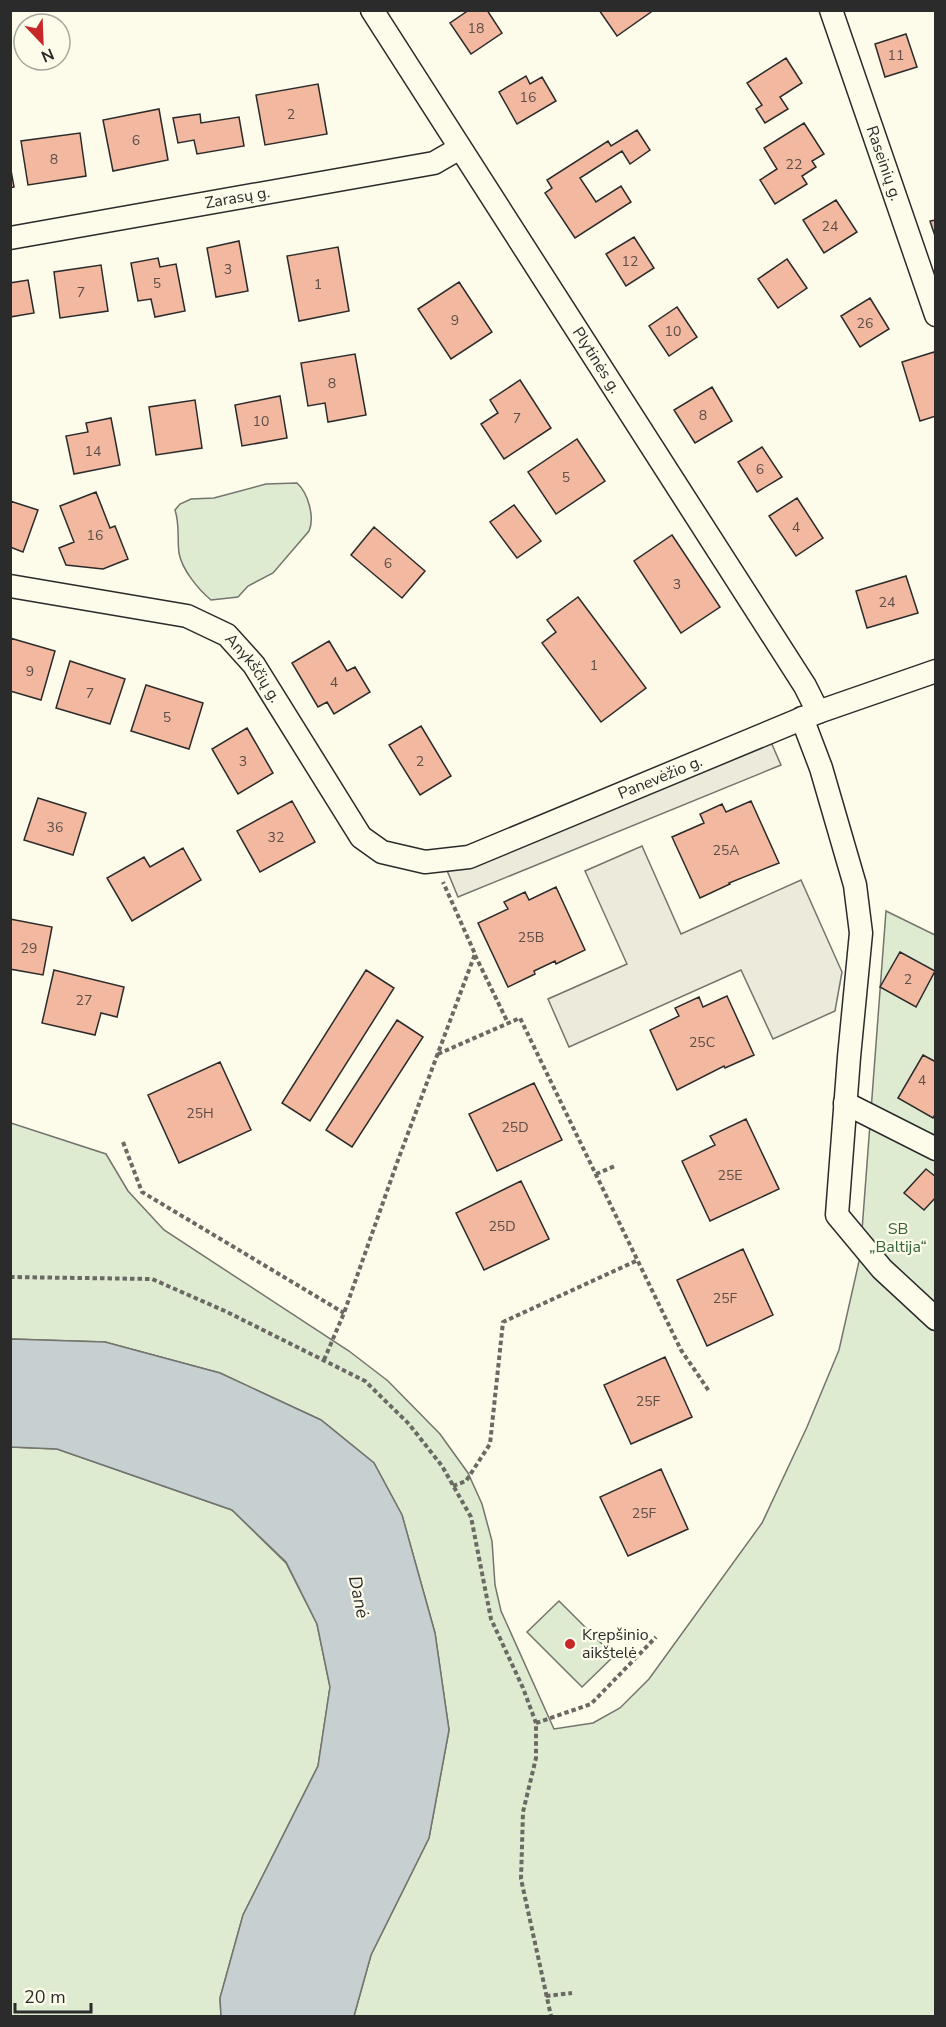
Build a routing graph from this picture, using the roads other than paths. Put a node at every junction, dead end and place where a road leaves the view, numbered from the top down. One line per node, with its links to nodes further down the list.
1 (372, 10): 3 (street, Plytinės g.)
2 (831, 10): 5 (street, Raseinių g.)
3 (460, 148): 4 (street, Zarasų g.); 8 (street, Plytinės g.)
4 (10, 237)
5 (936, 315)
6 (10, 586): 9 (street, Anykščių g.)
7 (936, 671): 8 (street, Panevėžio g.)
8 (810, 715): 9 (street, Panevėžio g.); 10 (street, Plytinės g.)
9 (382, 852)
10 (845, 1103): 11 (street); 12 (street, Plytinės g.)
11 (936, 1149)
12 (936, 1319)

